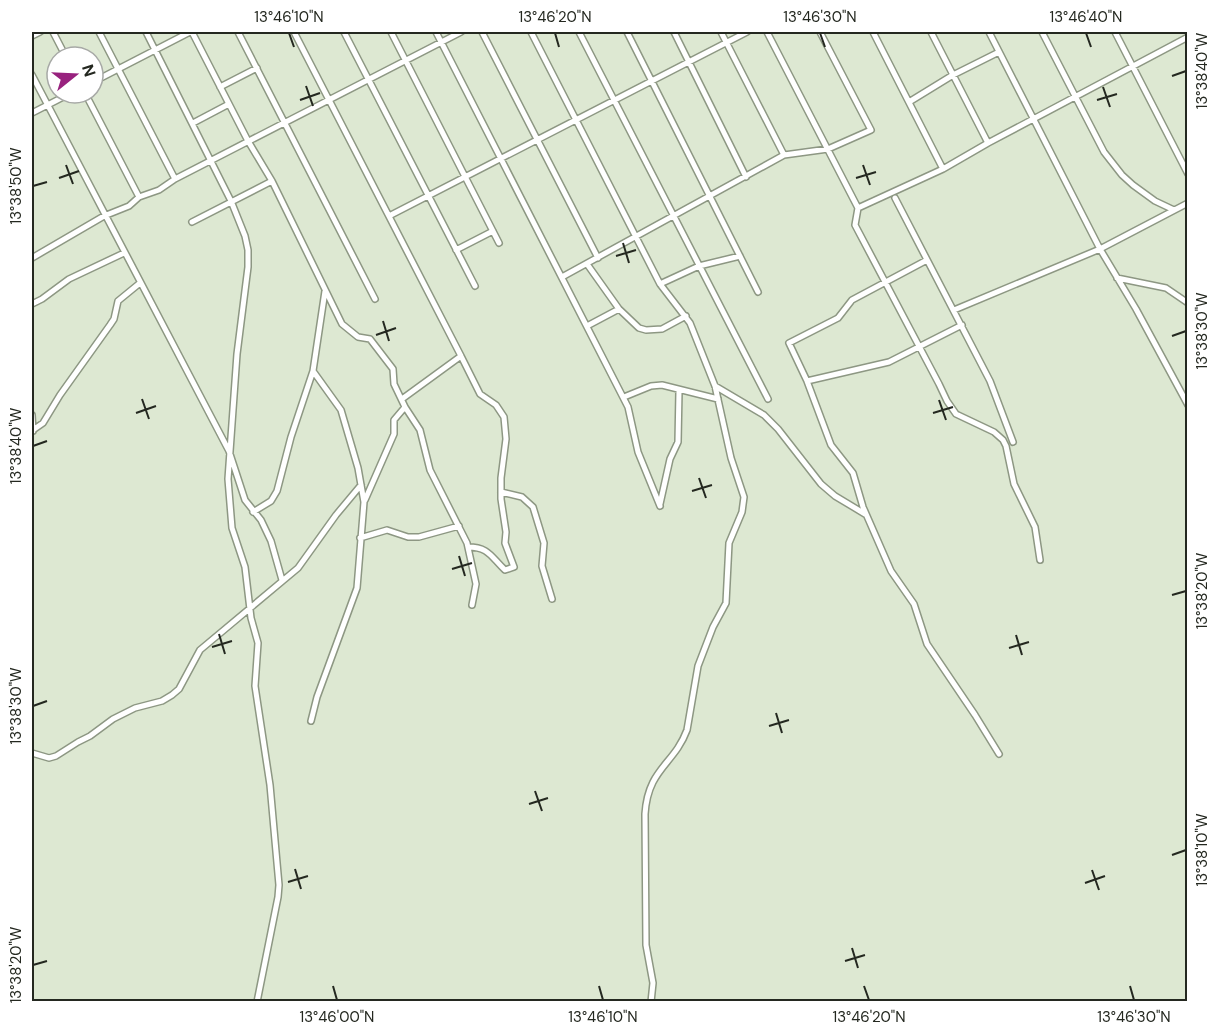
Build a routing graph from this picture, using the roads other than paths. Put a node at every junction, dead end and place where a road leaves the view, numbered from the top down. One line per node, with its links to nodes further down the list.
1 (40, 32): 25 (street)
2 (99, 32): 35 (street)
3 (146, 32): 29 (street)
4 (191, 32): 29 (street); 41 (street)
5 (238, 32): 34 (street)
6 (294, 32): 43 (street)
7 (344, 32): 39 (street)
8 (391, 32): 31 (street)
9 (436, 32): 27 (street)
10 (461, 32): 27 (street)
11 (482, 32): 55 (street)
12 (531, 32): 52 (street)
13 (579, 32): 44 (street)
14 (627, 32): 40 (street)
15 (674, 32): 32 (street)
16 (721, 32): 28 (street)
17 (747, 32): 28 (street)
18 (767, 32): 58 (street)
19 (820, 32): 58 (street)
20 (873, 32): 46 (street)
21 (931, 32): 37 (street)
22 (989, 32): 30 (street)
23 (1042, 32): 42 (street)
24 (1114, 32): 33 (street)
25 (32, 36)
26 (1188, 37): 33 (street)
27 (441, 42): 31 (street); 60 (street)
28 (726, 42): 32 (street); 59 (street)
29 (155, 50): 35 (street); 54 (street)
30 (999, 52): 37 (street); 51 (street)
31 (405, 60): 39 (street); 64 (street)
32 (688, 62): 40 (street); 65 (street)
33 (1132, 66): 42 (street); 63 (street)
34 (256, 68): 41 (street); 53 (street)
35 (118, 69): 38 (street); 66 (street)
36 (32, 75): 45 (street)
37 (953, 75): 46 (street); 57 (street)
38 (105, 76)
39 (369, 79): 43 (street); 69 (street)
40 (650, 81): 44 (street); 68 (street)
41 (220, 87): 47 (street)
42 (1076, 98): 51 (street); 75 (street)
43 (329, 99): 53 (street); 77 (street)
44 (614, 100): 52 (street); 78 (street)
45 (45, 101)
46 (909, 102): 62 (street)
47 (229, 104): 54 (street); 56 (street)
48 (47, 105): 50 (street); 76 (street)
49 (91, 105): 70 (street)
50 (32, 113)
51 (1034, 119): 57 (street); 83 (street)
52 (576, 120): 55 (street); 81 (street)
53 (284, 122): 56 (street); 100 (street)
54 (193, 123): 61 (street)
55 (537, 140): 60 (street); 88 (street)
56 (248, 141): 61 (street); 67 (street)
57 (988, 143): 62 (street)
58 (828, 149): 59 (street); 74 (street)
59 (784, 155): 65 (street)
60 (501, 158): 64 (street); 92 (street)
61 (212, 160): 66 (street); 72 (street)
62 (944, 169): 74 (street)
63 (1188, 174)
64 (465, 177): 69 (street); 80 (street)
65 (747, 177): 68 (street)
66 (176, 178): 70 (street)
67 (272, 181): 72 (street); 98 (street)
68 (709, 195): 78 (street); 86 (street)
69 (429, 196): 77 (street); 84 (street)
70 (139, 197): 76 (street)
71 (895, 198): 89 (street)
72 (231, 201): 79 (street); 123 (street)
73 (1188, 203): 75 (street)
74 (858, 208): 94 (street)
75 (1174, 210): 83 (street)
76 (104, 216): 85 (street); 87 (street)
77 (389, 216): 109 (street)
78 (674, 216): 81 (street); 91 (street)
79 (192, 222)
80 (493, 231): 82 (street); 84 (street)
81 (637, 238): 88 (street); 96 (street)
82 (499, 243)
83 (1100, 249): 93 (street); 104 (street)
84 (456, 250): 97 (street)
85 (124, 253): 95 (street); 102 (street)
86 (740, 256): 91 (street); 99 (street)
87 (32, 258)
88 (598, 258): 90 (street)
89 (927, 260): 94 (street); 104 (street)
90 (587, 264): 92 (street); 103 (street)
91 (699, 266): 96 (street); 117 (street)
92 (562, 278): 107 (street)
93 (1117, 278): 101 (street); 118 (street)
94 (885, 282): 108 (street); 111 (street)
95 (140, 283): 121 (street); 123 (street)
96 (660, 284): 105 (street)
97 (475, 286)
98 (325, 291): 110 (street); 115 (street)
99 (758, 292)
100 (375, 299)
101 (1188, 303)
102 (32, 304)
103 (619, 309): 105 (street); 107 (street)
104 (954, 310): 106 (street)
105 (686, 316): 112 (street)
106 (962, 325): 108 (street); 122 (street)
107 (587, 326): 114 (street)
108 (920, 348): 111 (street); 132 (street)
109 (461, 356): 115 (street); 125 (street)
110 (313, 371): 124 (street); 127 (street)
111 (807, 381): 128 (street)
112 (715, 386): 116 (street); 128 (street)
113 (679, 390): 114 (street); 114 (street); 116 (street)
114 (624, 397)
115 (402, 399): 119 (street)
116 (718, 399): 141 (street)
117 (768, 399)
118 (1188, 405)
119 (405, 407): 126 (street); 129 (street)
120 (32, 415): 121 (street)
121 (32, 431)
122 (1013, 442)
123 (229, 451): 127 (street); 136 (street)
124 (361, 485): 126 (street); 133 (street)
125 (501, 492): 131 (street); 134 (street)
126 (364, 502): 130 (street)
127 (253, 512): 133 (street)
128 (866, 514): 139 (street)
129 (459, 525): 130 (street); 131 (street)
130 (360, 538): 137 (street)
131 (468, 547): 135 (street)
132 (1040, 560)
133 (282, 580): 136 (street)
134 (552, 599)
135 (472, 605)
136 (250, 608): 138 (street); 140 (street)
137 (311, 721)
138 (32, 753)
139 (999, 754)
140 (257, 1002)
141 (651, 1002)

